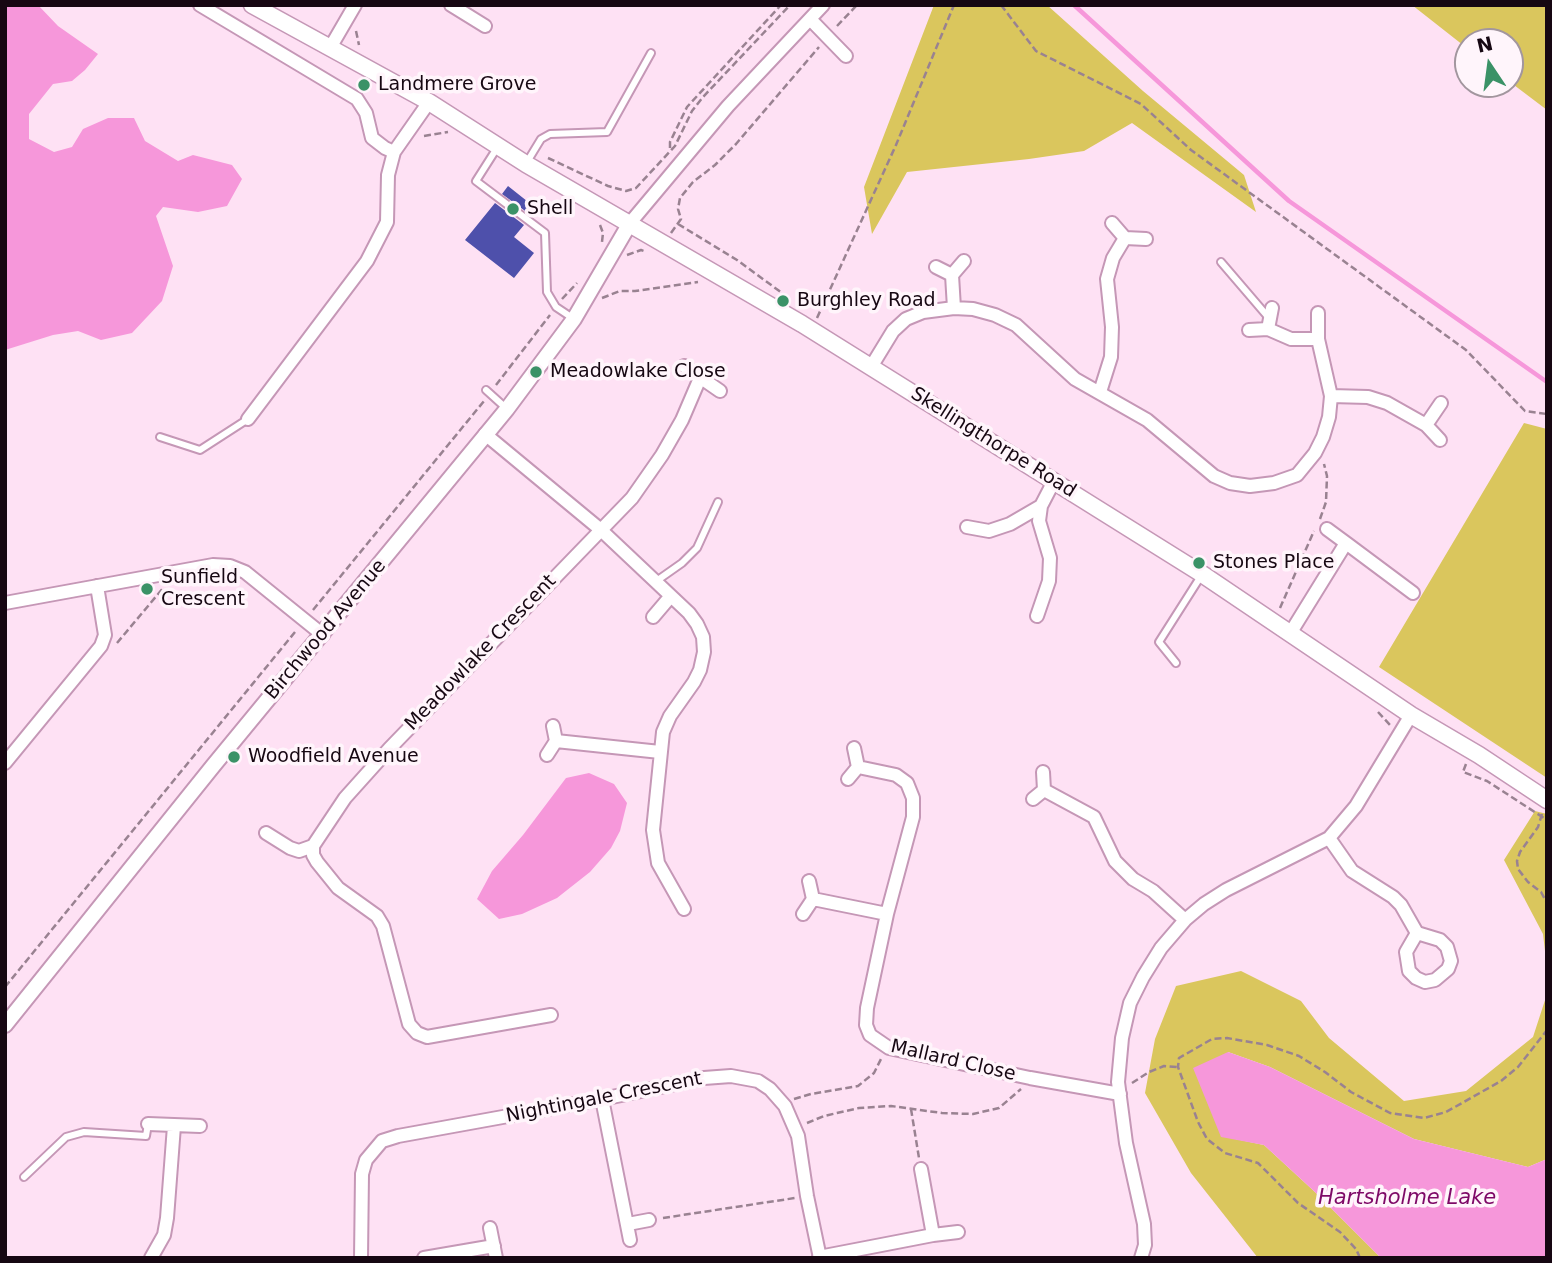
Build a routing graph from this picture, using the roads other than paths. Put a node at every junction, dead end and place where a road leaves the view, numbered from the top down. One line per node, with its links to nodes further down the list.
1 (201, 5): 13 (street)
2 (252, 5): 8 (main road, Skellingthorpe Road)
3 (355, 5): 8 (street)
4 (451, 5): 7 (street)
5 (823, 5): 6 (street)
6 (810, 19): 10 (street); 15 (street)
7 (485, 26)
8 (330, 48): 11 (main road, Skellingthorpe Road)
9 (651, 53): 14 (lane)
10 (846, 56)
11 (429, 102): 12 (main road, Skellingthorpe Road); 13 (street)
12 (498, 146): 14 (main road, Skellingthorpe Road); 25 (lane)
13 (394, 152): 38 (street)
14 (526, 164): 15 (main road, Skellingthorpe Road)
15 (630, 223): 25 (street, Birchwood Avenue); 30 (main road, Skellingthorpe Road)
16 (1112, 223): 17 (street)
17 (1125, 238): 18 (street); 34 (street)
18 (1146, 239)
19 (964, 261): 22 (street)
20 (1221, 262): 26 (lane)
21 (936, 267): 22 (street)
22 (952, 275): 23 (street)
23 (954, 308): 30 (street); 34 (street)
24 (1318, 313): 28 (street)
25 (574, 319): 37 (street, Birchwood Avenue)
26 (1270, 319): 27 (street); 28 (street)
27 (1249, 330)
28 (1318, 340): 35 (street)
29 (684, 366): 31 (street)
30 (871, 367): 43 (main road, Skellingthorpe Road)
31 (700, 378): 33 (street); 48 (street, Meadowlake Crescent)
32 (486, 390): 37 (lane)
33 (720, 391)
34 (1100, 392): 35 (street)
35 (1331, 396): 39 (street)
36 (1441, 403): 39 (street)
37 (507, 409): 40 (street, Birchwood Avenue)
38 (247, 419): 41 (lane)
39 (1426, 425): 42 (street)
40 (485, 434): 48 (street); 59 (street, Birchwood Avenue)
41 (160, 437)
42 (1440, 440)
43 (1054, 481): 45 (street); 50 (main road, Skellingthorpe Road)
44 (718, 502): 51 (lane)
45 (1041, 506): 46 (street); 56 (street)
46 (967, 527)
47 (1327, 529): 49 (street)
48 (601, 530): 51 (street); 76 (street, Meadowlake Crescent)
49 (1346, 543): 53 (street); 58 (street)
50 (1202, 574): 58 (main road, Skellingthorpe Road); 60 (lane)
51 (655, 582): 54 (street)
52 (97, 586): 55 (street); 59 (street); 67 (street)
53 (1413, 593)
54 (670, 597): 57 (street); 65 (street)
55 (5, 603)
56 (1037, 616)
57 (653, 617)
58 (1291, 632): 61 (main road, Skellingthorpe Road)
59 (323, 635): 85 (street, Birchwood Avenue)
60 (1177, 663)
61 (1412, 715): 73 (main road, Skellingthorpe Road); 75 (street)
62 (552, 726): 63 (street)
63 (556, 741): 65 (street); 66 (street)
64 (854, 748): 68 (street)
65 (660, 752): 79 (street)
66 (547, 755)
67 (5, 763)
68 (858, 768): 70 (street); 81 (street, Mallard Close)
69 (1044, 772): 71 (street)
70 (848, 779)
71 (1044, 790): 72 (street); 82 (street)
72 (1033, 799)
73 (1547, 800)
74 (266, 833): 76 (street)
75 (1329, 838): 82 (street); 83 (street)
76 (313, 846): 84 (street)
77 (809, 881): 78 (street)
78 (813, 898): 80 (street); 81 (street)
79 (684, 909)
80 (803, 914)
81 (887, 915): 86 (street, Mallard Close)
82 (1185, 920): 86 (street)
83 (1417, 933)
84 (551, 1016)
85 (6, 1021)
86 (1119, 1088): 104 (street)
87 (602, 1099): 94 (street); 100 (street, Nightingale Crescent); 102 (street, Nightingale Crescent)
88 (148, 1124): 89 (street); 92 (lane)
89 (174, 1126): 90 (street); 101 (street)
90 (200, 1126)
91 (921, 1169): 97 (street)
92 (24, 1177)
93 (649, 1220): 94 (street)
94 (628, 1224): 98 (street)
95 (490, 1228): 99 (street)
96 (958, 1232): 97 (street)
97 (933, 1235): 100 (street)
98 (630, 1240)
99 (495, 1252): 103 (street)
100 (819, 1257)
101 (151, 1258)
102 (361, 1258)
103 (424, 1258)
104 (1141, 1258)

